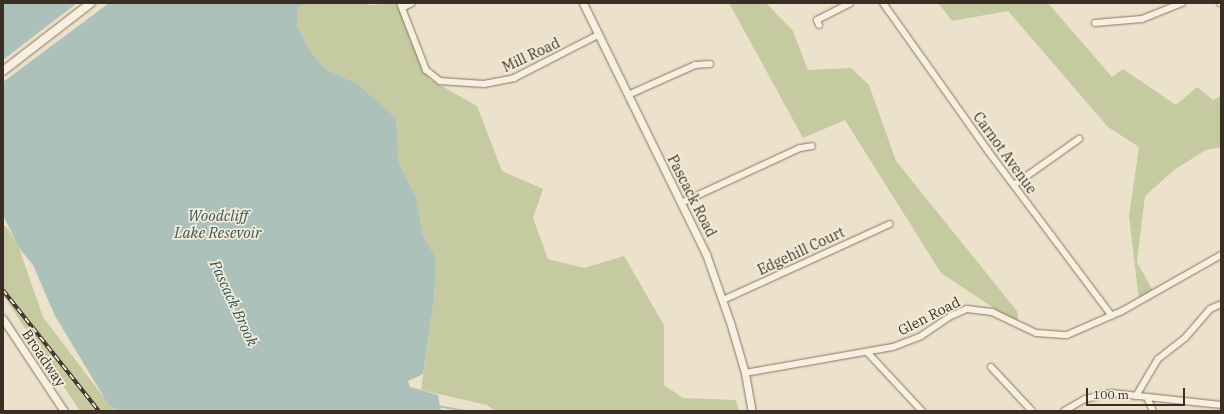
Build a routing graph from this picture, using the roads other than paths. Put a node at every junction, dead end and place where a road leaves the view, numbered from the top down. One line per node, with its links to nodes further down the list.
1 (91, 3): 12 (main road)
2 (412, 3): 7 (street)
3 (584, 3): 10 (street, Pascack Road)
4 (850, 3): 9 (street)
5 (883, 3): 16 (street, Carnot Avenue)
6 (1182, 3): 8 (street)
7 (401, 5): 10 (street, Mill Road)
8 (1095, 23)
9 (819, 25)
10 (598, 35): 13 (street, Pascack Road)
11 (710, 64): 13 (street)
12 (3, 71)
13 (628, 95): 17 (street, Pascack Road)
14 (1079, 139): 16 (street)
15 (812, 146): 17 (street)
16 (1014, 185): 22 (street, Carnot Avenue)
17 (681, 203): 20 (street, Pascack Road)
18 (890, 224): 20 (street, Edgehill Court)
19 (1221, 255): 22 (street, Glen Road)
20 (723, 300): 26 (street, Pascack Road)
21 (1221, 304): 27 (street)
22 (1112, 316): 24 (street, Glen Road)
23 (3, 319): 30 (street, Broadway)
24 (867, 352): 26 (street, Glen Road); 32 (street)
25 (991, 367): 33 (street)
26 (745, 373): 31 (street, Pascack Road)
27 (1136, 396): 28 (street); 34 (street)
28 (1147, 397): 29 (street); 35 (street)
29 (1221, 405)
30 (64, 411)
31 (752, 411)
32 (922, 411)
33 (1032, 411)
34 (1064, 411)
35 (1154, 411)

